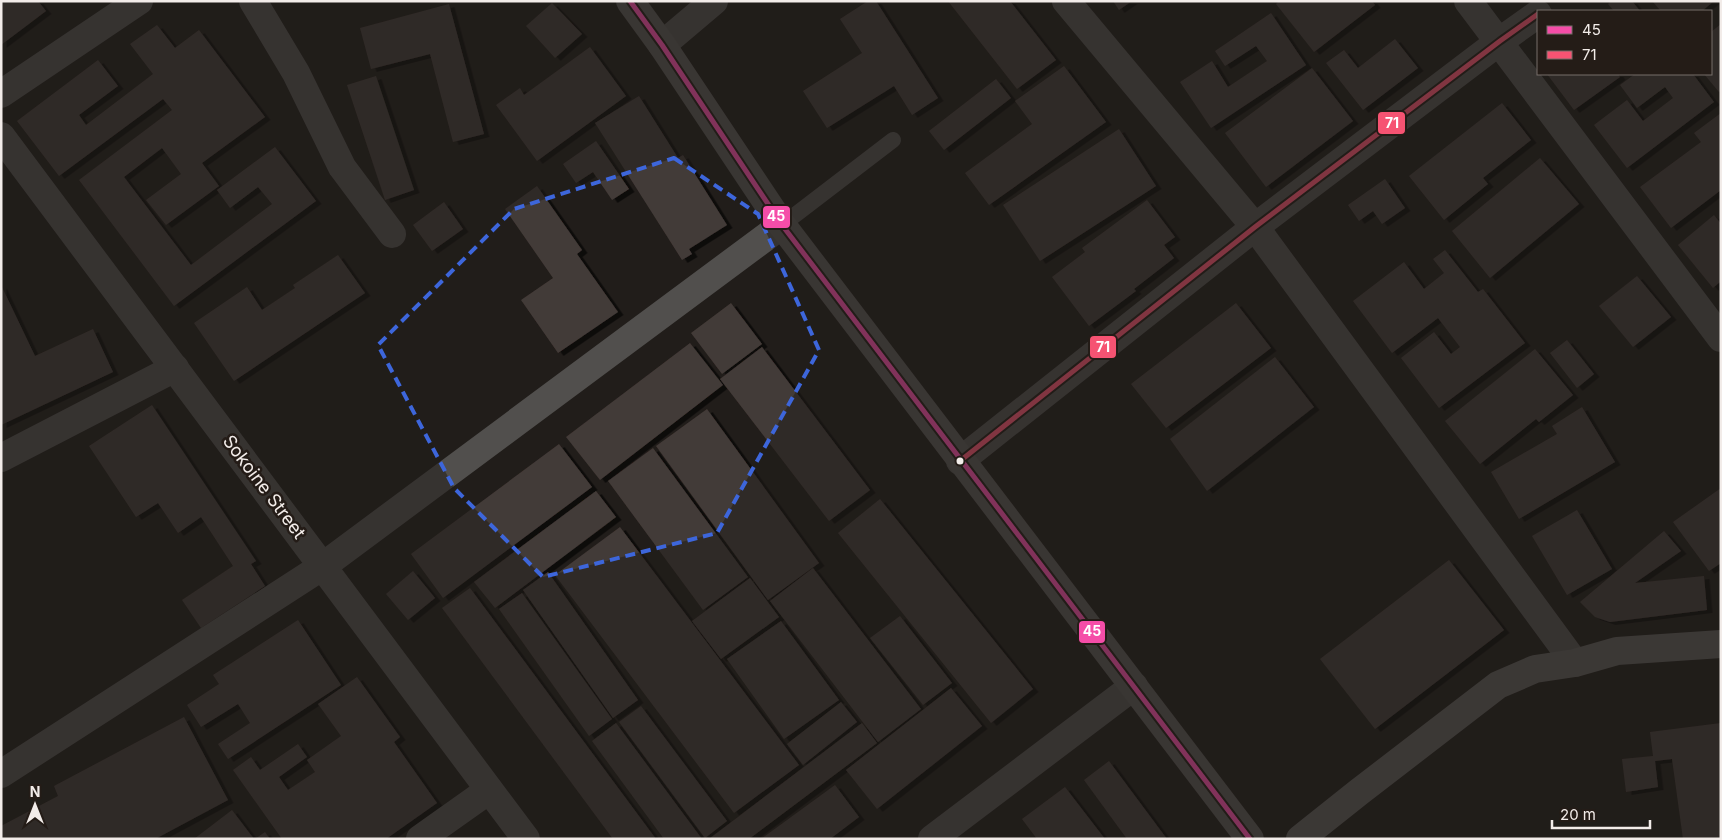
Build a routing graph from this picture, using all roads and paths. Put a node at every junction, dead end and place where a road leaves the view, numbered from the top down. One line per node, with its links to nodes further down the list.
1 (139, 1): 12 (street)
2 (254, 1): 17 (street)
3 (630, 1): 11 (highway)
4 (714, 1): 11 (street)
5 (1066, 1): 16 (street)
6 (1468, 1): 10 (street)
7 (1556, 1): 8 (street)
8 (1543, 10)
9 (1537, 15): 10 (street)
10 (1500, 41): 16 (street); 18 (street)
11 (662, 45): 15 (highway)
12 (1, 94)
13 (1, 136): 19 (street, Sokoine Street)
14 (893, 140): 15 (lane)
15 (782, 225): 21 (highway); 22 (street)
16 (1255, 227): 21 (street); 24 (street)
17 (392, 234)
18 (1721, 338)
19 (175, 368): 20 (street); 22 (street, Sokoine Street)
20 (1, 458)
21 (960, 461): 25 (highway)
22 (323, 566): 26 (street); 27 (street, Sokoine Street)
23 (1721, 644): 24 (street)
24 (1576, 663): 32 (street)
25 (1134, 686): 30 (street); 31 (highway)
26 (1, 774)
27 (490, 790): 28 (street); 29 (street, Sokoine Street)
28 (420, 839)
29 (526, 839)
30 (932, 839)
31 (1250, 839)
32 (1300, 839)

